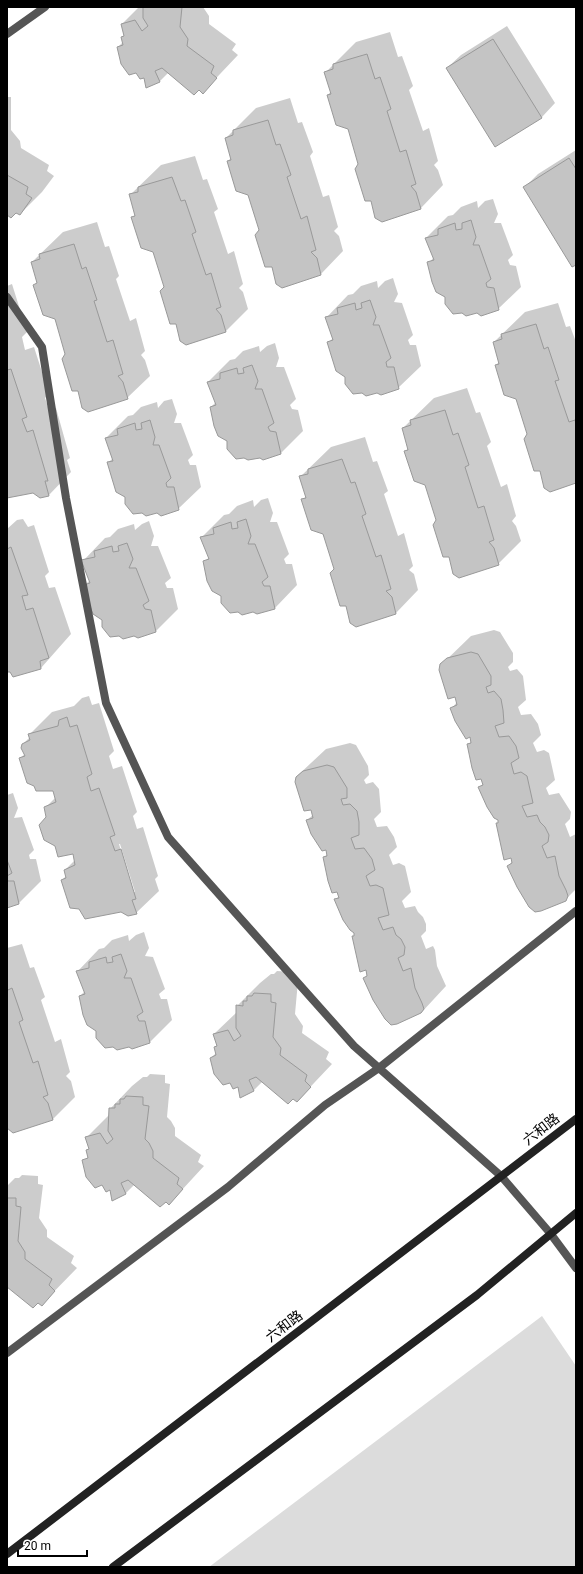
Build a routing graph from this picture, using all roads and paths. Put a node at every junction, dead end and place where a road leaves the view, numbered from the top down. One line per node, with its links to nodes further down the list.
1 (45, 7): 2 (street)
2 (7, 34)
3 (7, 297): 5 (street)
4 (576, 911): 5 (street)
5 (379, 1068): 7 (street); 11 (street)
6 (576, 1119): 7 (main road, 六和路)
7 (501, 1176): 9 (street); 12 (main road, 六和路)
8 (576, 1213): 9 (main road)
9 (550, 1233): 10 (street); 13 (main road)
10 (576, 1268)
11 (7, 1353)
12 (7, 1554)
13 (113, 1567)

